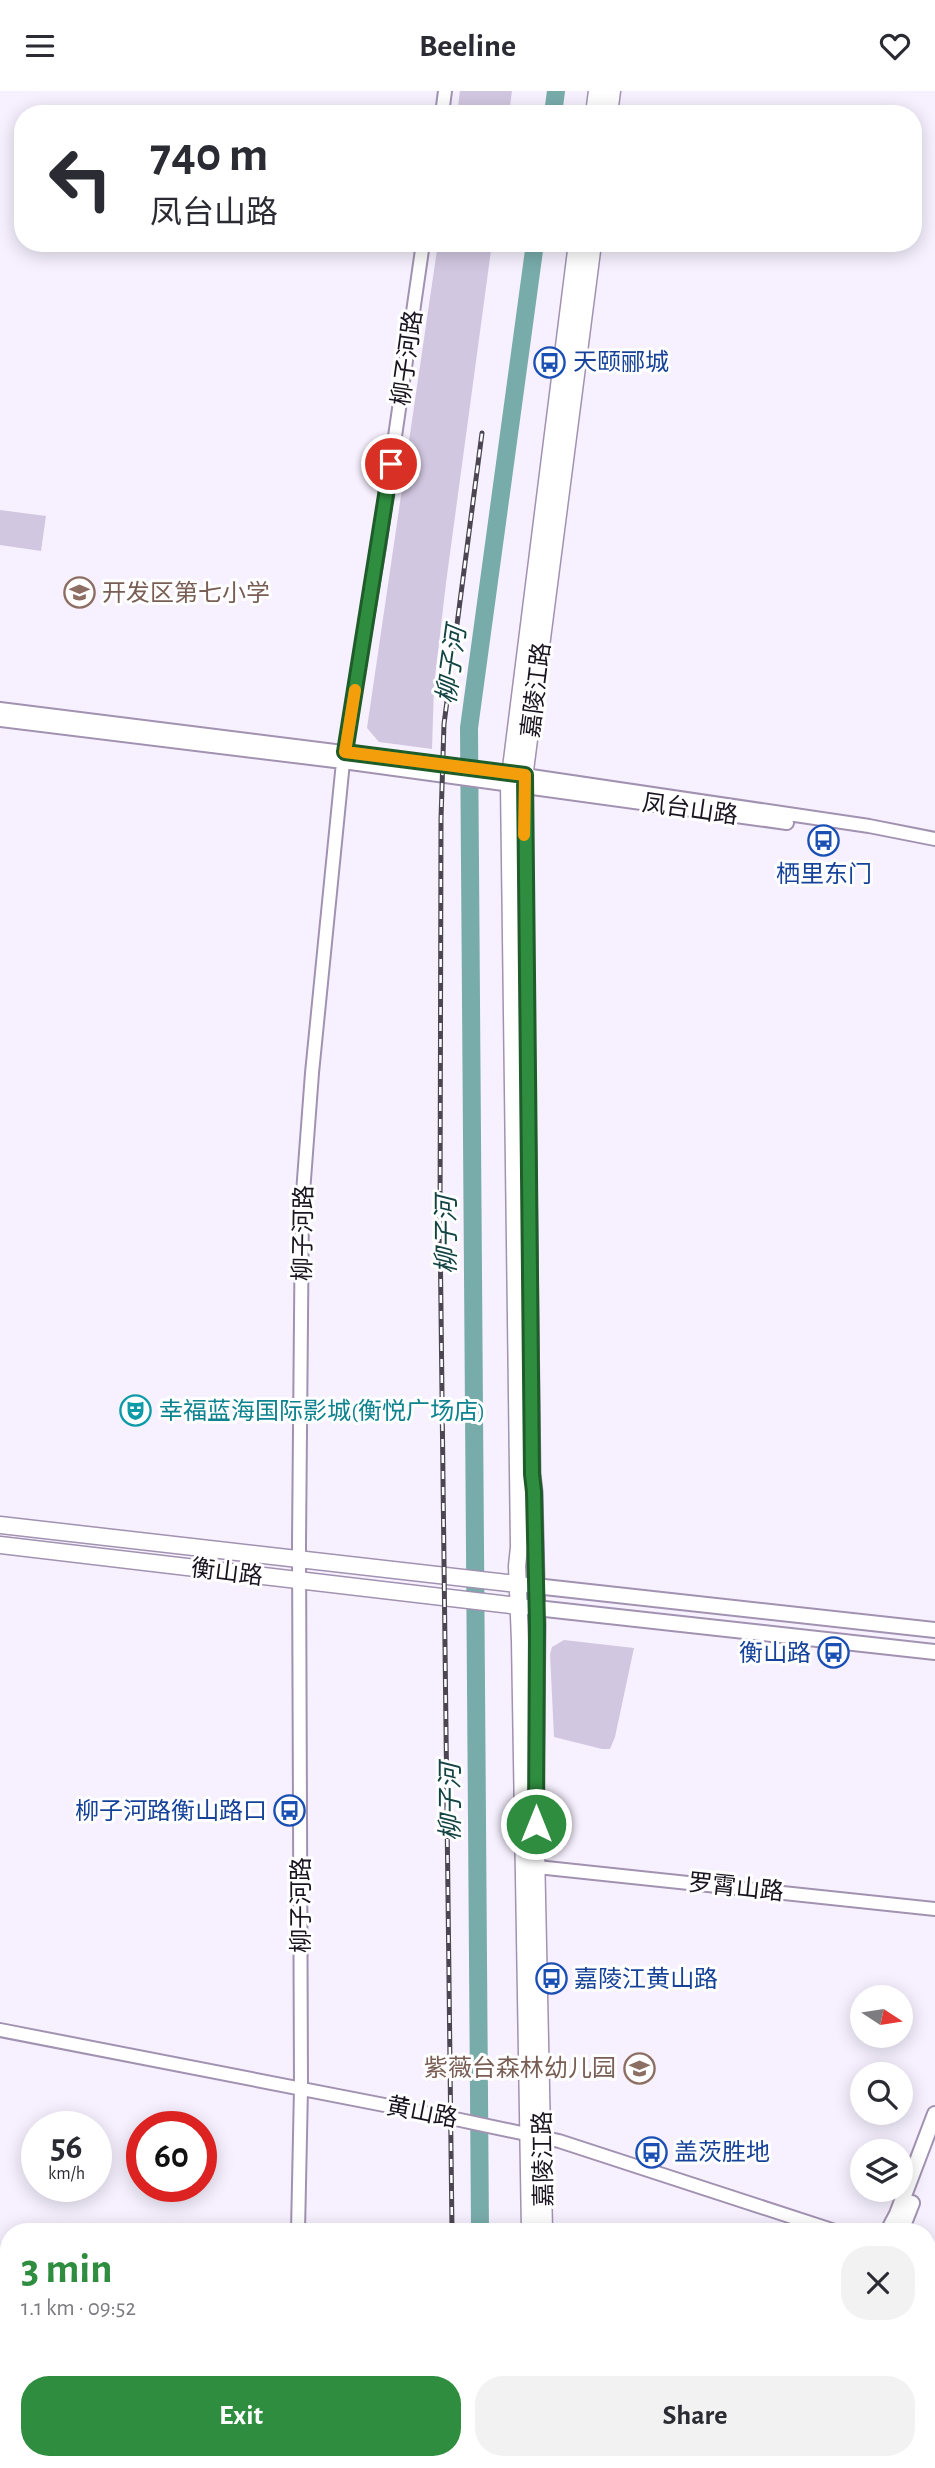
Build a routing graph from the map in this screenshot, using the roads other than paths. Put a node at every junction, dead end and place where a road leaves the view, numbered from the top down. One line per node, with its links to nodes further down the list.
1 (422, 252): 6 (street, 柳子河路)
2 (577, 252): 7 (main road, 嘉陵江路)
3 (592, 252): 7 (main road, 嘉陵江路)
4 (0, 709): 6 (street)
5 (0, 720): 6 (street)
6 (344, 757): 7 (street, 凤台山路); 12 (street, 柳子河路)
7 (510, 779): 8 (street, 凤台山路); 9 (street, 凤台山路); 14 (main road, 嘉陵江路); 15 (main road, 嘉陵江路)
8 (935, 839)
9 (935, 847)
10 (0, 1525): 12 (main road)
11 (0, 1545): 13 (main road, 衡山路)
12 (299, 1560): 13 (street, 柳子河路); 14 (main road)
13 (300, 1580): 16 (main road, 衡山路); 23 (street, 柳子河路)
14 (509, 1583): 15 (main road); 16 (main road, 嘉陵江路)
15 (536, 1585): 17 (main road, 嘉陵江路); 18 (main road)
16 (510, 1605): 17 (main road); 25 (main road, 嘉陵江路)
17 (536, 1609): 19 (main road); 20 (main road, 嘉陵江路)
18 (935, 1630)
19 (935, 1652)
20 (537, 1867): 21 (street, 罗霄山路); 25 (main road, 嘉陵江路)
21 (935, 1909)
22 (0, 2030): 23 (street, 黄山路)
23 (301, 2088): 25 (street, 黄山路); 27 (street, 柳子河路)
24 (935, 2114): 31 (main road)
25 (536, 2136): 28 (main road, 嘉陵江路); 29 (main road, 嘉陵江路); 30 (street, 黄山路)
26 (935, 2141): 32 (main road)
27 (298, 2223)
28 (531, 2223)
29 (543, 2223)
30 (810, 2223)
31 (892, 2223)
32 (904, 2223)

